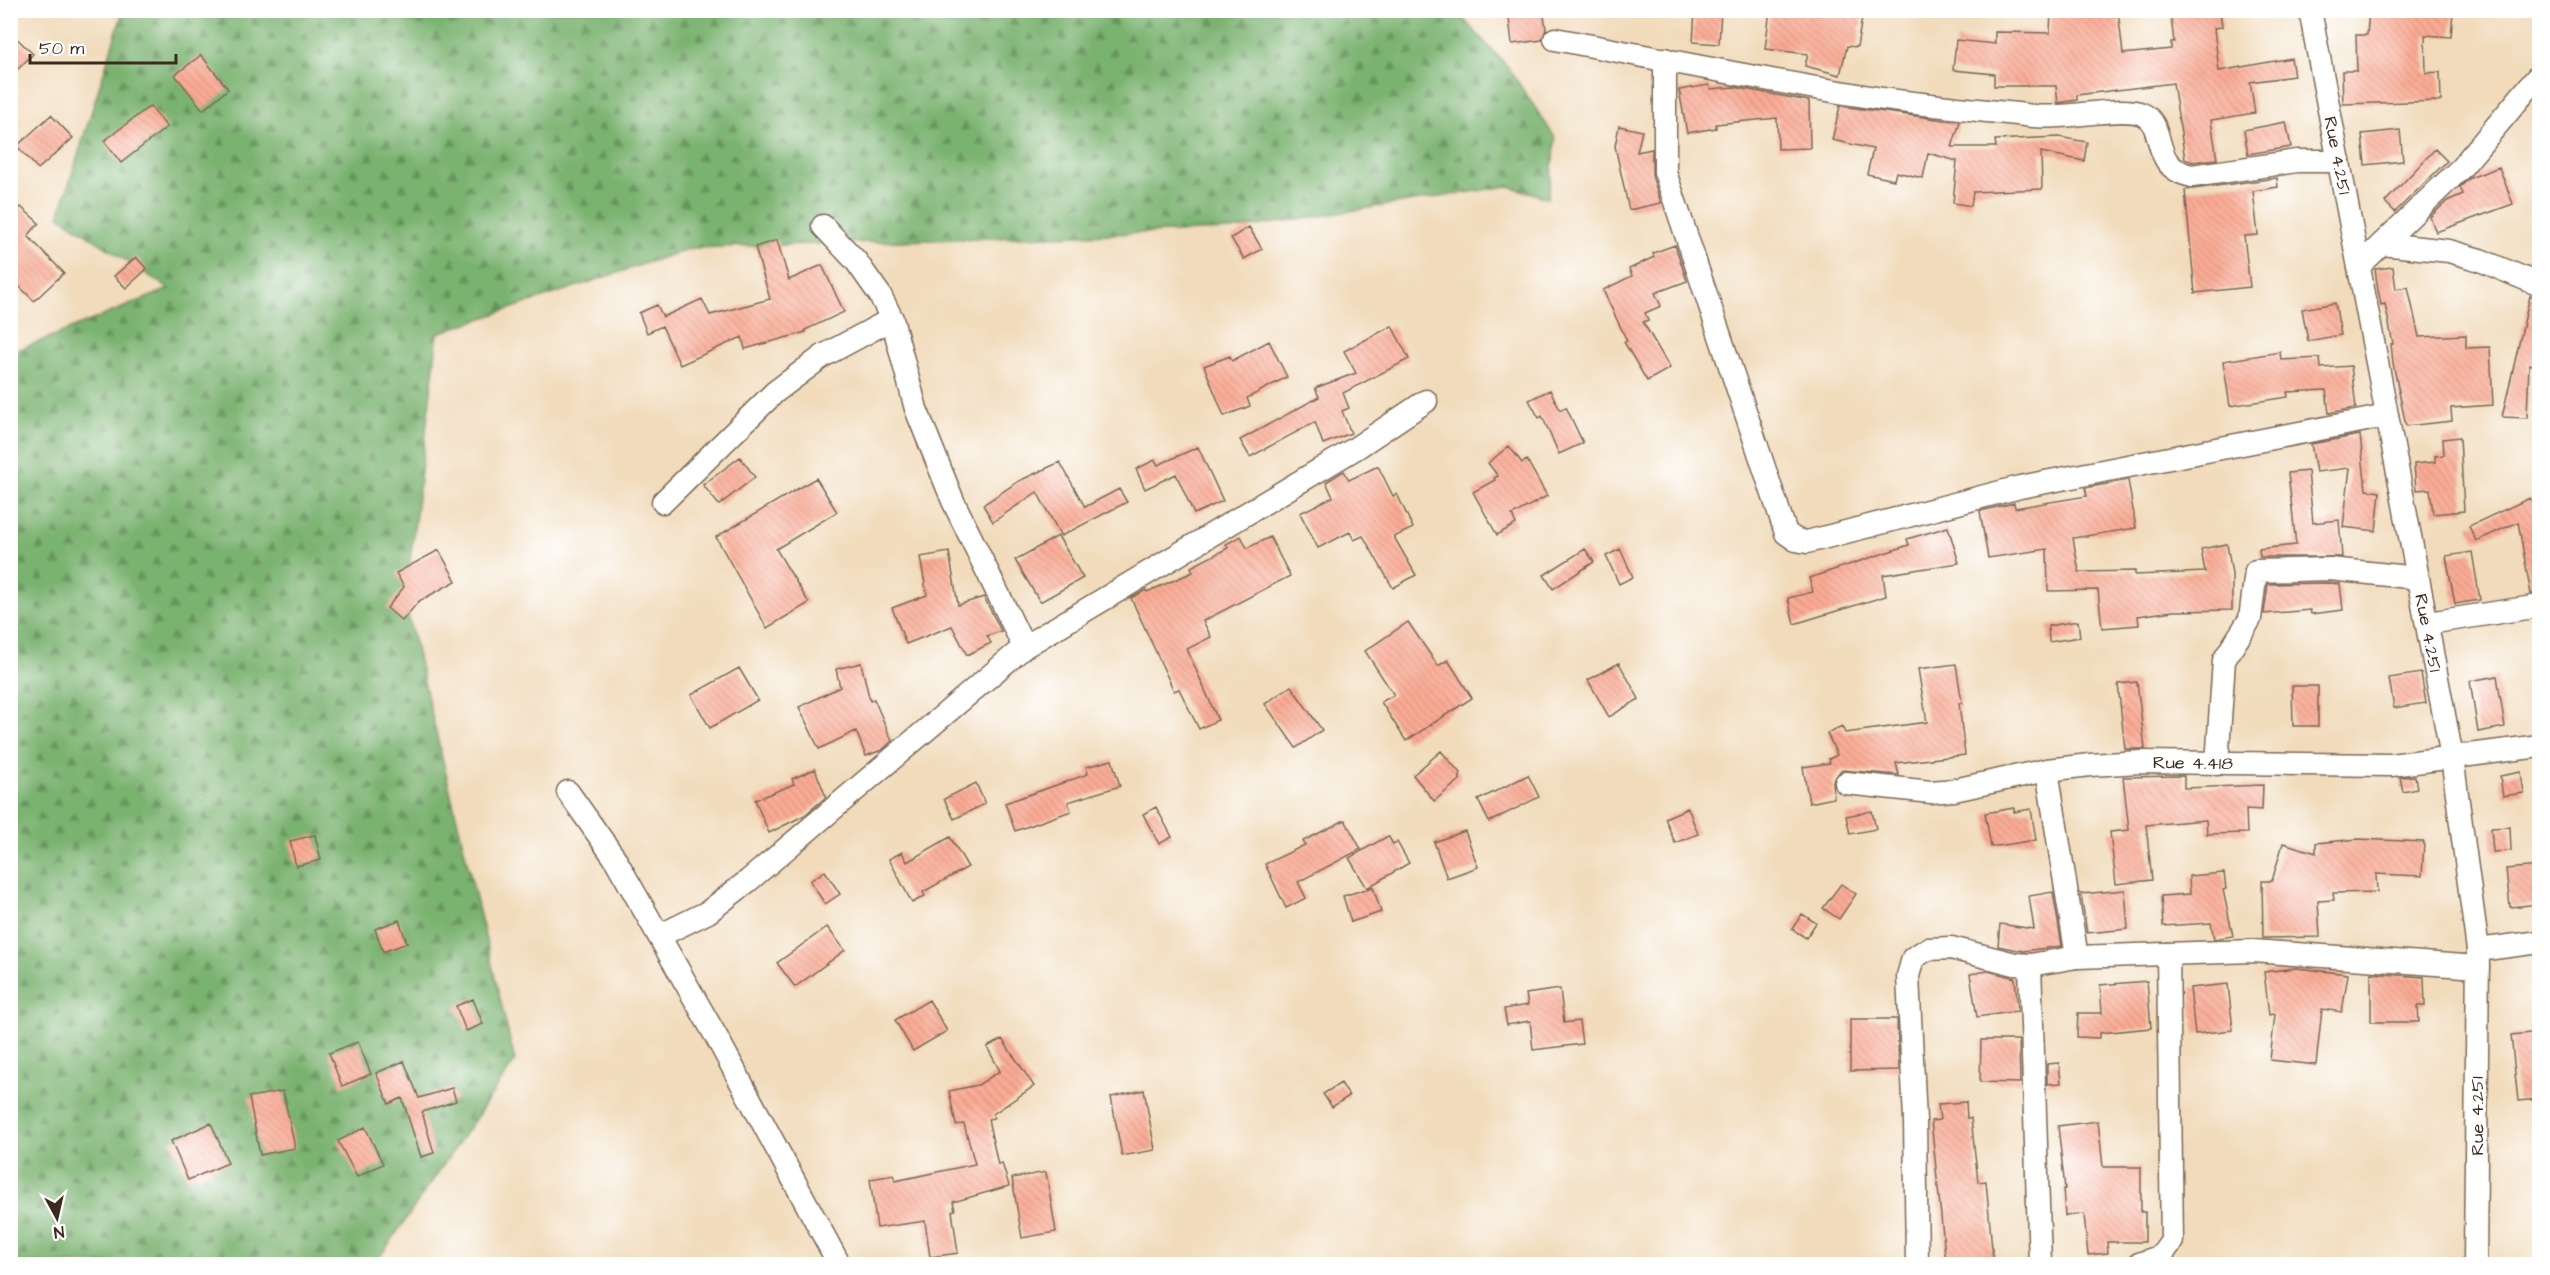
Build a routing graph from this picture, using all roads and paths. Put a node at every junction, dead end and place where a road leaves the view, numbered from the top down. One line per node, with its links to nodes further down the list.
1 (2310, 10): 5 (street, Rue 4.251)
2 (1555, 39): 3 (street)
3 (1665, 59): 5 (street); 12 (street)
4 (2540, 74): 7 (street)
5 (2339, 160): 8 (street, Rue 4.251)
6 (823, 226): 10 (street)
7 (2382, 244): 8 (street); 9 (street)
8 (2359, 266): 12 (street, Rue 4.251)
9 (2540, 285)
10 (892, 319): 13 (street); 17 (street)
11 (1425, 401): 17 (street)
12 (2387, 416): 14 (street, Rue 4.251)
13 (663, 502)
14 (2418, 578): 16 (street, Rue 4.251); 20 (street)
15 (2540, 606): 16 (street)
16 (2428, 623): 19 (street, Rue 4.251)
17 (1024, 647): 24 (street)
18 (2540, 746): 19 (street, Rue 4.418)
19 (2452, 757): 20 (street, Rue 4.418); 28 (street, Rue 4.251)
20 (2217, 764): 21 (street, Rue 4.418)
21 (2047, 770): 22 (street, Rue 4.418); 27 (street)
22 (1846, 783)
23 (568, 792): 24 (street)
24 (659, 936): 30 (street)
25 (2540, 942): 28 (street)
26 (2168, 954): 27 (street); 28 (street); 33 (street)
27 (2077, 957): 29 (street)
28 (2478, 958): 34 (street, Rue 4.251)
29 (2030, 965): 31 (street); 32 (street)
30 (839, 1264)
31 (1917, 1264)
32 (2040, 1264)
33 (2139, 1264)
34 (2475, 1264)

